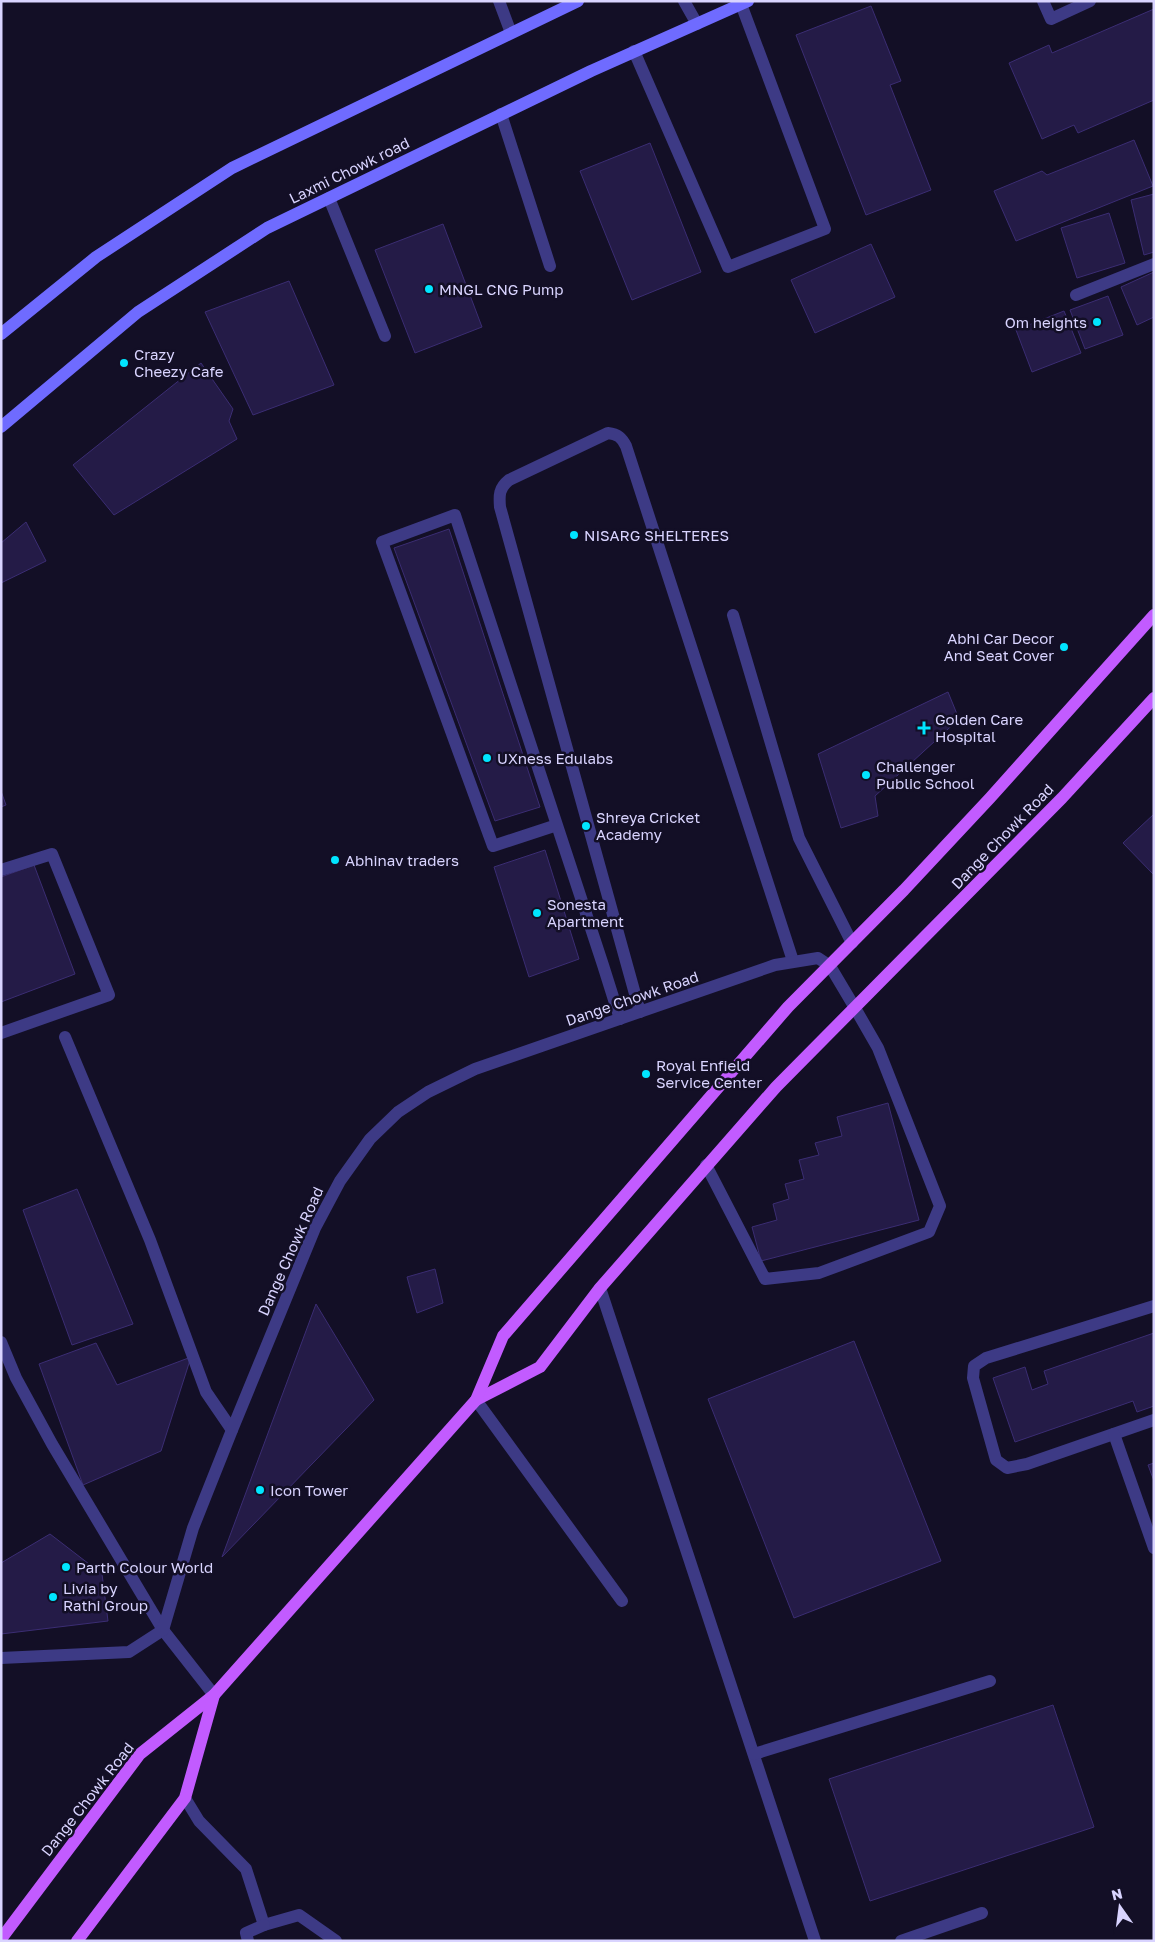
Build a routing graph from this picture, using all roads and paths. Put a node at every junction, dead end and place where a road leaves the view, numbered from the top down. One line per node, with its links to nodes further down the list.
1 (499, 1): 8 (street)
2 (578, 1): 8 (main road)
3 (684, 1): 7 (street)
4 (1042, 1): 5 (street)
5 (1090, 1)
6 (745, 3): 7 (main road, Laxmi Chowk road); 9 (street)
7 (697, 24): 9 (main road, Laxmi Chowk road)
8 (511, 33): 15 (main road)
9 (634, 51): 10 (main road, Laxmi Chowk road)
10 (501, 114): 11 (main road, Laxmi Chowk road); 13 (street)
11 (329, 198): 16 (street); 17 (main road, Laxmi Chowk road)
12 (1154, 264): 14 (street)
13 (550, 266)
14 (1076, 295)
15 (1, 334)
16 (385, 336)
17 (1, 428)
18 (733, 615): 23 (street)
19 (1154, 615): 23 (main road, Dange Chowk Road)
20 (1154, 698): 26 (main road, Dange Chowk Road)
21 (557, 826): 21 (street); 28 (street)
22 (1, 870): 29 (street)
23 (852, 943): 25 (main road, Dange Chowk Road)
24 (793, 961): 25 (street, Dange Chowk Road); 27 (street, Dange Chowk Road); 27 (street)
25 (830, 966): 26 (street); 35 (main road, Dange Chowk Road)
26 (855, 1008): 31 (main road, Dange Chowk Road); 31 (street)
27 (640, 1012): 28 (street, Dange Chowk Road)
28 (620, 1019): 37 (street, Dange Chowk Road)
29 (1, 1033)
30 (65, 1036): 37 (street)
31 (706, 1165): 32 (main road, Dange Chowk Road)
32 (600, 1288): 35 (main road, Dange Chowk Road); 45 (street)
33 (1154, 1306): 38 (street)
34 (1, 1342): 41 (street)
35 (476, 1400): 40 (street); 44 (main road, Dange Chowk Road)
36 (1154, 1420): 38 (street)
37 (232, 1430): 41 (street, Dange Chowk Road)
38 (1114, 1434): 39 (street)
39 (1154, 1548)
40 (622, 1601)
41 (163, 1630): 42 (street); 44 (street)
42 (1, 1658)
43 (990, 1681): 45 (street)
44 (214, 1695): 46 (main road, Dange Chowk Road); 49 (main road, Dange Chowk Road)
45 (754, 1754): 53 (street)
46 (184, 1798): 48 (street); 50 (main road, Dange Chowk Road)
47 (982, 1913): 54 (street)
48 (264, 1925): 51 (street); 52 (street)
49 (1, 1938)
50 (77, 1941)
51 (248, 1941)
52 (336, 1941)
53 (815, 1941)
54 (901, 1941)

